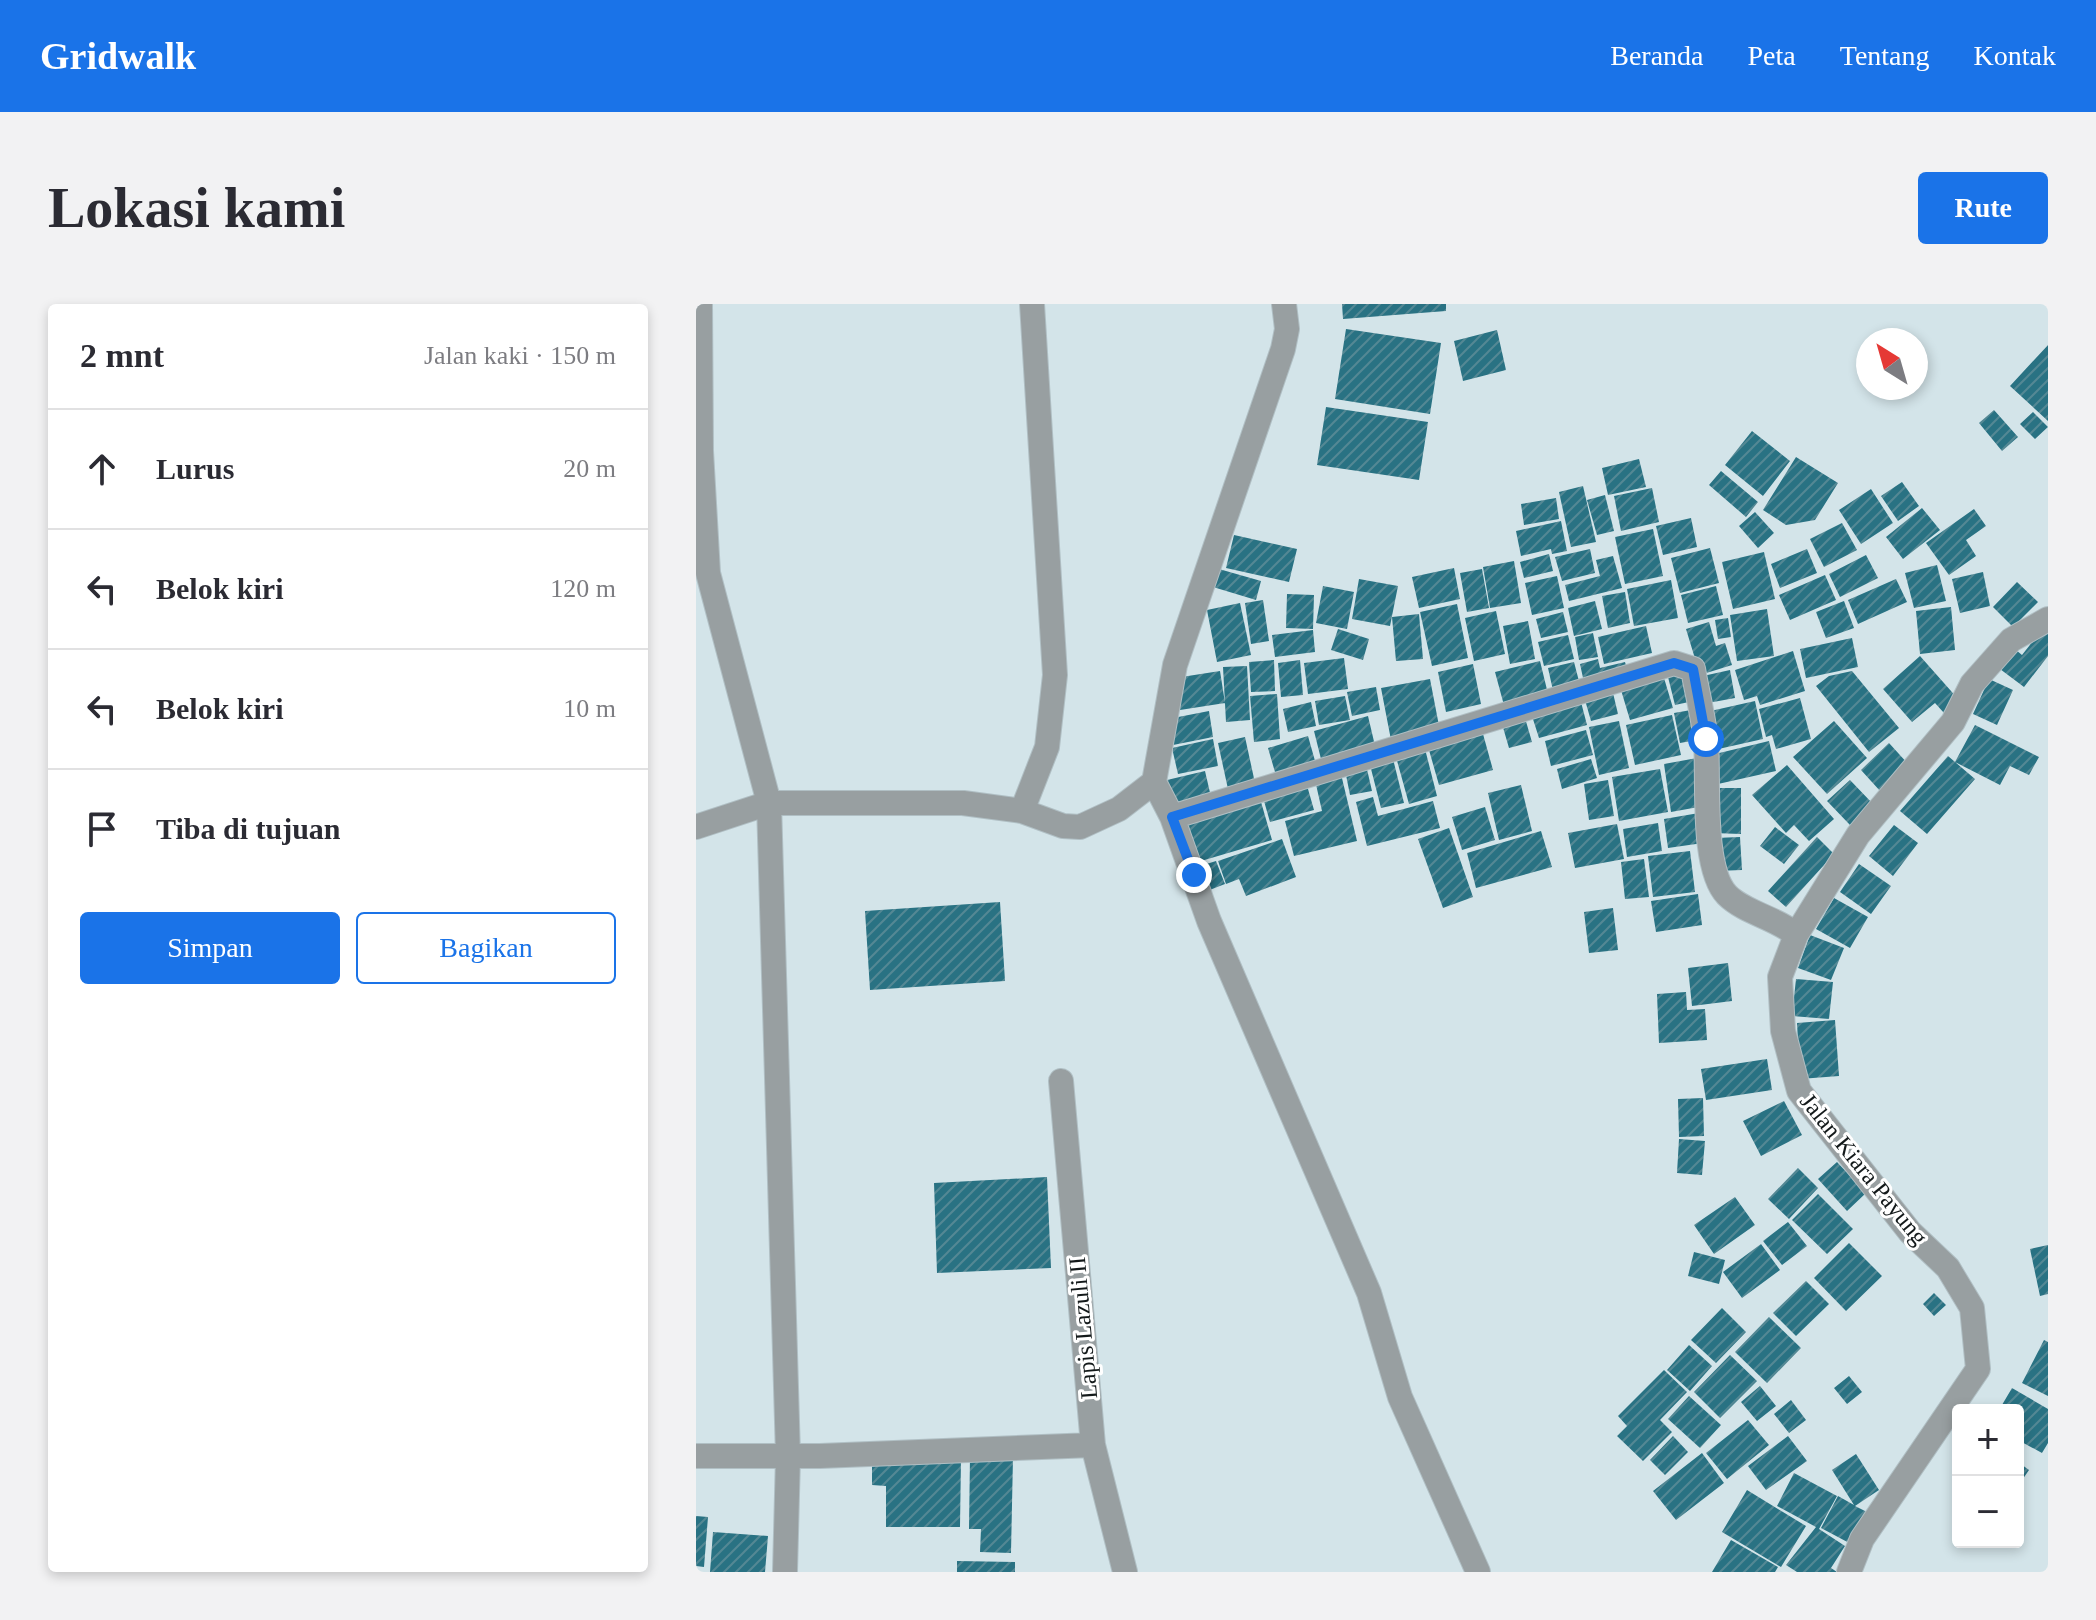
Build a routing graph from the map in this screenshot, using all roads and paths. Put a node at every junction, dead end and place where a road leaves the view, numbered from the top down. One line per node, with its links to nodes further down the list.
1 (1032, 304): 7 (street)
2 (1284, 304): 5 (street)
3 (698, 305): 6 (street)
4 (2048, 619): 10 (street, Jalan Kiara Payung)
5 (1154, 782): 7 (street); 8 (street)
6 (769, 803): 7 (street); 9 (street); 14 (street)
7 (1022, 811)
8 (1172, 817): 10 (street); 17 (street)
9 (696, 827)
10 (1796, 935): 18 (street, Jalan Kiara Payung)
11 (1061, 1081): 12 (street, Lapis Lazuli II)
12 (1093, 1445): 14 (street); 16 (street, Lapis Lazuli II)
13 (696, 1456): 14 (street)
14 (788, 1456): 15 (street)
15 (785, 1572)
16 (1125, 1572)
17 (1478, 1572)
18 (1849, 1572)

